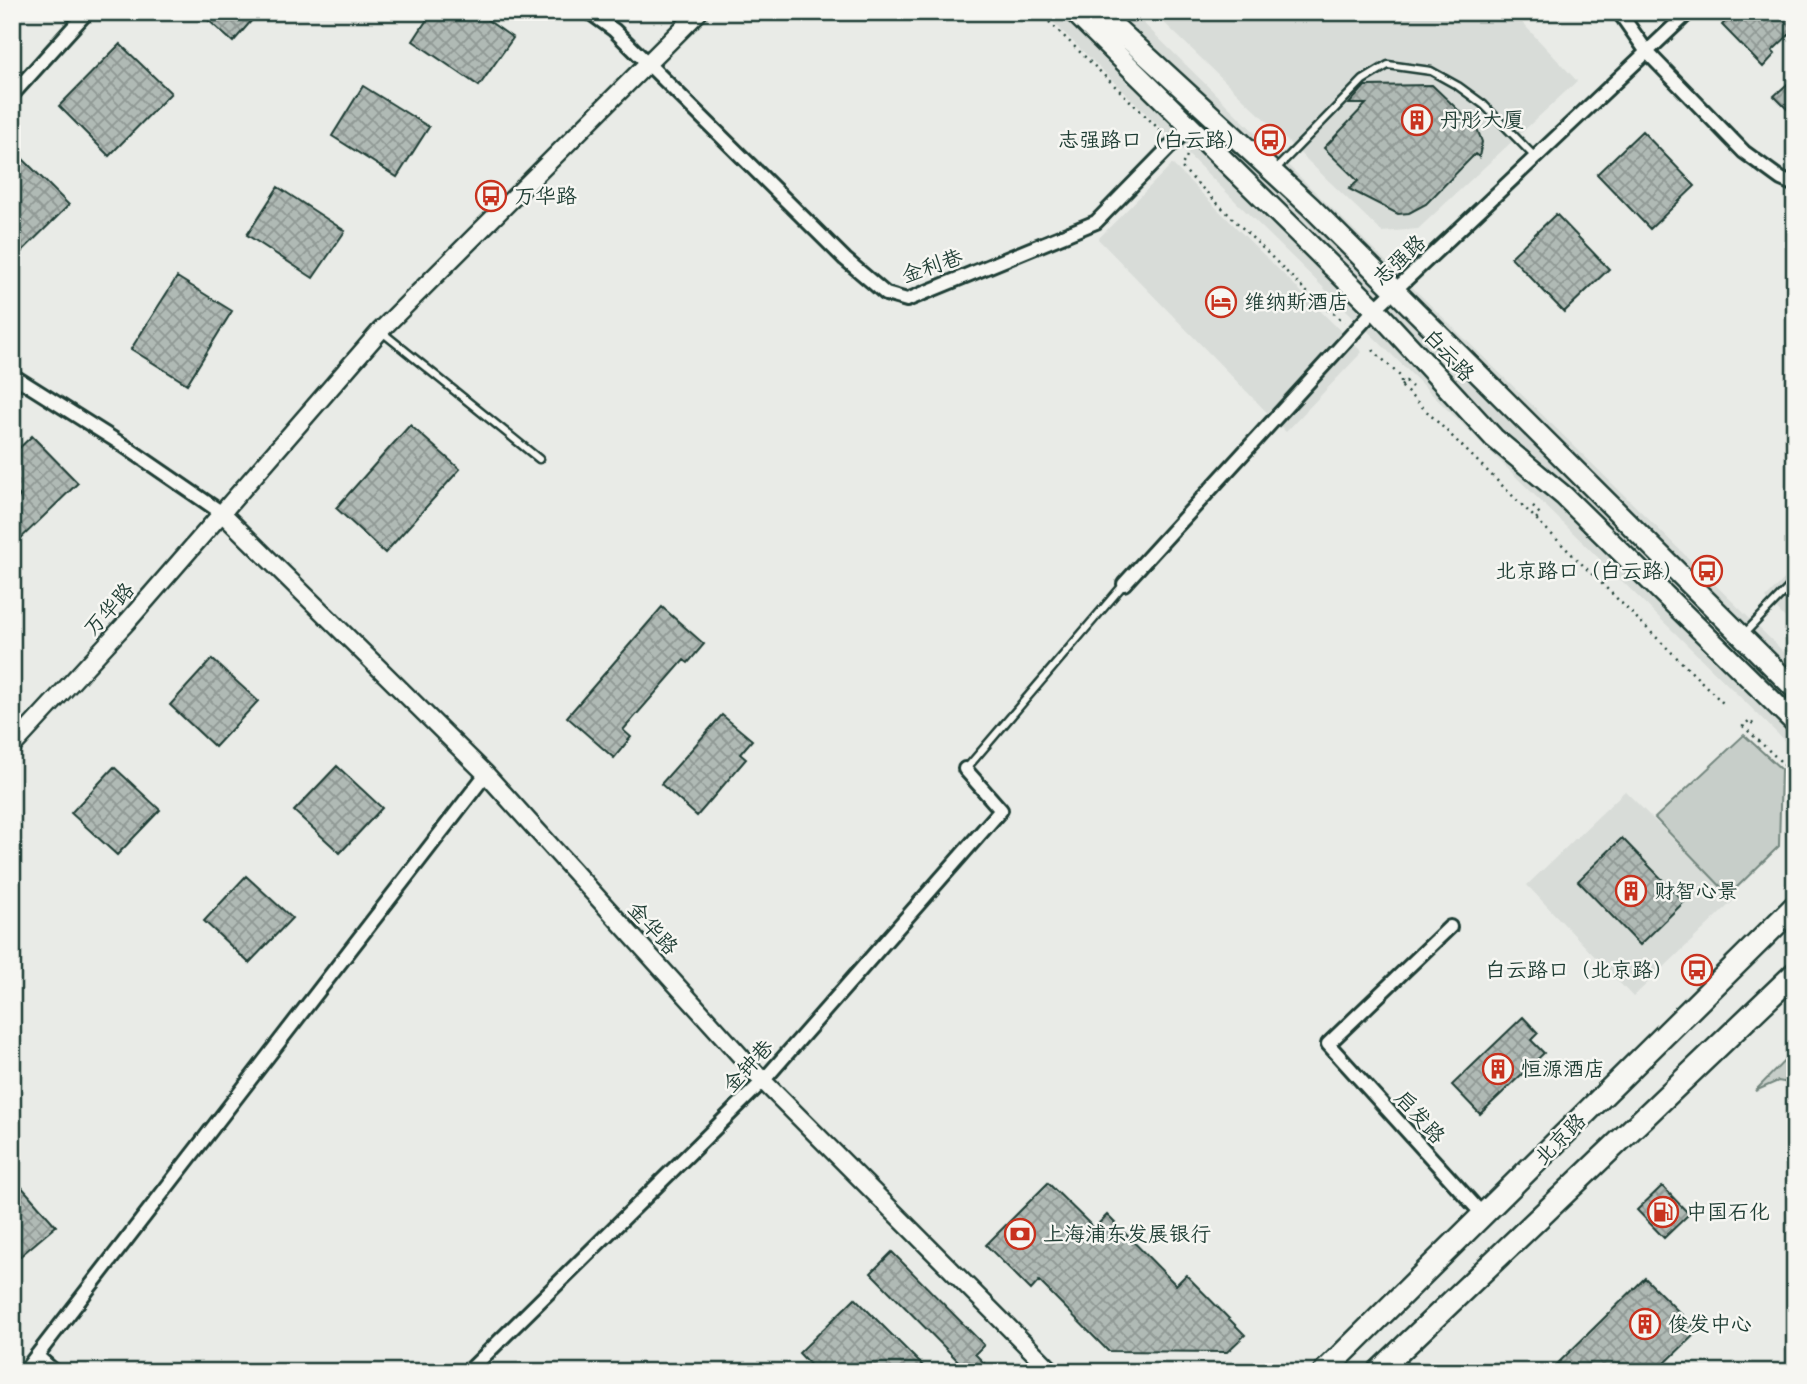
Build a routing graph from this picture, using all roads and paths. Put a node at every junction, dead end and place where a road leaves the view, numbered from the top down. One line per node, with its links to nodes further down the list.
1 (87, 12): 11 (street)
2 (589, 12): 10 (street, 金利巷)
3 (699, 12): 10 (street, 万华路)
4 (1039, 12): 13 (path)
5 (1074, 12): 12 (main road, 白云路)
6 (1099, 12): 18 (main road, 白云路)
7 (1619, 12): 9 (street)
8 (1689, 12): 9 (street, 志强路)
9 (1647, 52): 15 (street, 志强路); 19 (street)
10 (648, 62): 12 (street, 金利巷); 23 (street, 万华路)
11 (12, 95)
12 (1190, 126): 21 (main road, 白云路)
13 (1163, 133)
14 (1187, 156): 16 (path)
15 (1535, 157): 18 (lane); 20 (street, 志强路)
16 (1184, 162): 17 (path); 22 (path)
17 (1188, 167)
18 (1273, 172): 20 (main road, 白云路)
19 (1795, 185)
20 (1394, 290): 21 (street, 志强路); 34 (main road, 白云路)
21 (1375, 309): 33 (street, 志强路); 39 (main road, 白云路)
22 (1344, 322)
23 (380, 331): 28 (lane); 30 (street, 万华路)
24 (1373, 350): 26 (path)
25 (12, 375): 30 (street)
26 (1401, 386): 27 (path); 31 (path)
27 (1412, 387)
28 (539, 459)
29 (1532, 507): 31 (path)
30 (222, 513): 41 (street, 万华路); 43 (street, 金华路)
31 (1536, 519): 36 (path)
32 (1795, 581): 34 (lane)
33 (1124, 584): 42 (lane)
34 (1742, 636): 37 (main road, 白云路)
35 (1708, 678): 36 (path)
36 (1703, 683): 38 (path)
37 (1795, 689)
38 (1726, 706)
39 (1795, 723)
40 (1753, 724): 44 (path)
41 (12, 747)
42 (965, 769): 48 (street, 金钟巷)
43 (486, 774): 48 (street, 金华路); 50 (street)
44 (1795, 775)
45 (1795, 906): 49 (main road, 北京路)
46 (1450, 927): 49 (street, 启发路)
47 (1795, 972): 56 (main road, 北京路)
48 (763, 1081): 53 (street, 金钟巷); 54 (street, 金华路)
49 (1483, 1215): 55 (main road, 北京路)
50 (37, 1356): 51 (street); 52 (street)
51 (24, 1372)
52 (55, 1372)
53 (468, 1372)
54 (1052, 1372)
55 (1324, 1372)
56 (1378, 1372)

